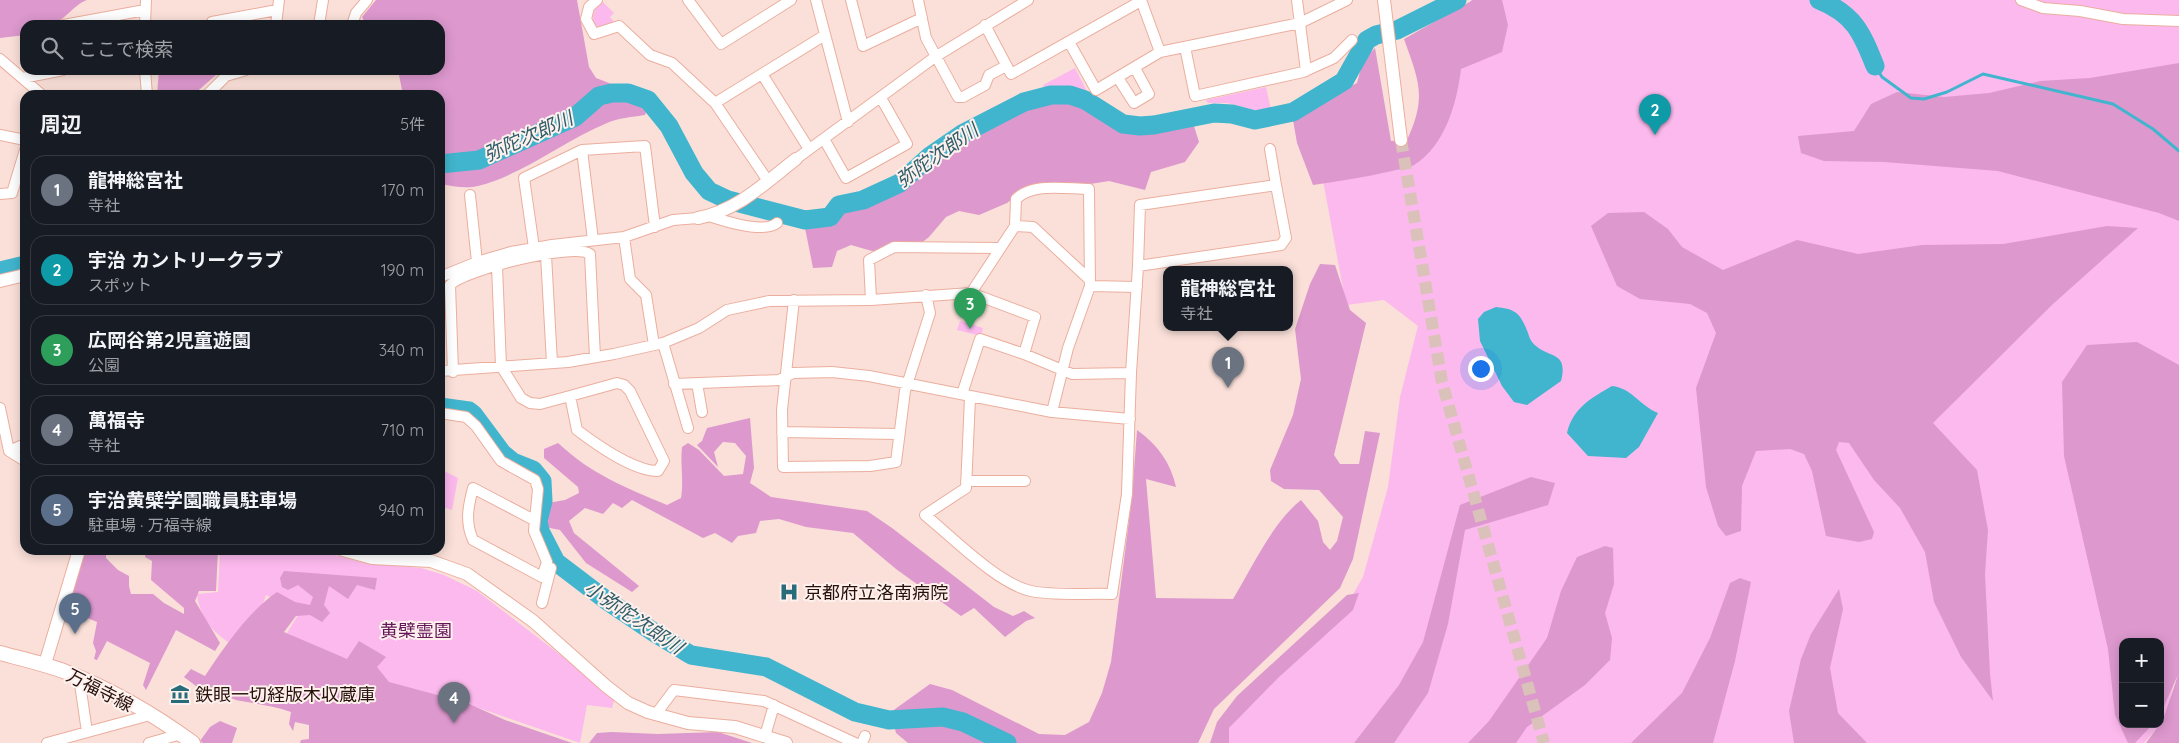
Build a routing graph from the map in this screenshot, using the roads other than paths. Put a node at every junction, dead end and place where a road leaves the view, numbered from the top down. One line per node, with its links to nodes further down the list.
1 (323, 0): 22 (street)
2 (367, 0): 23 (street)
3 (597, 0): 47 (street)
4 (688, 0): 5 (street)
5 (791, 0)
6 (816, 0): 27 (street)
7 (851, 0): 17 (street)
8 (918, 0): 17 (street)
9 (1028, 0): 26 (street)
10 (1297, 0): 25 (street)
11 (1346, 0): 25 (street)
12 (1384, 0): 52 (street)
13 (2021, 0): 24 (street)
14 (1141, 1): 29 (street); 31 (street)
15 (145, 5): 18 (street); 19 (street)
16 (278, 5): 20 (street); 21 (street)
17 (922, 18): 32 (street)
18 (84, 20)
19 (145, 20)
20 (220, 20)
21 (276, 20)
22 (320, 20)
23 (354, 20)
24 (2179, 21)
25 (1300, 23): 30 (street); 36 (street)
26 (985, 25): 32 (street); 34 (street)
27 (825, 35): 37 (street); 48 (street)
28 (1352, 40): 36 (street)
29 (1069, 42): 34 (street); 42 (street)
30 (1185, 47): 31 (street); 36 (street)
31 (1160, 52): 35 (street)
32 (935, 57): 34 (street); 46 (street)
33 (0, 59): 41 (street)
34 (1006, 66)
35 (1135, 68): 42 (street); 42 (street)
36 (1306, 71)
37 (762, 74): 47 (street); 53 (street)
38 (38, 75): 41 (street)
39 (145, 75): 44 (street)
40 (223, 75): 45 (street)
41 (23, 78): 43 (street)
42 (1118, 78)
43 (36, 90)
44 (147, 90)
45 (211, 90)
46 (881, 98): 48 (street); 51 (street)
47 (715, 103): 58 (street)
48 (848, 122): 51 (street)
49 (0, 135): 50 (street)
50 (20, 139)
51 (824, 139): 53 (street)
52 (1402, 140)
53 (809, 148): 56 (street)
54 (1270, 149): 59 (street)
55 (582, 150): 65 (street); 67 (street); 68 (street)
56 (796, 159): 58 (street)
57 (20, 174): 60 (street)
58 (768, 181): 62 (street)
59 (1276, 185): 73 (street); 73 (street)
60 (0, 194)
61 (470, 195): 71 (street)
62 (703, 217): 63 (street); 65 (street)
63 (777, 223)
64 (1015, 226): 69 (street); 77 (street); 77 (street)
65 (655, 227): 66 (street)
66 (624, 237): 67 (street); 83 (street)
67 (592, 240): 68 (street)
68 (534, 248): 71 (street)
69 (998, 248): 79 (street); 82 (street)
70 (546, 255): 72 (street); 85 (street); 86 (street)
71 (477, 262): 74 (street)
72 (497, 266): 87 (street); 90 (street)
73 (1138, 266): 78 (street)
74 (445, 275)
75 (20, 276): 76 (street)
76 (0, 281)
77 (1090, 283): 78 (street); 88 (street)
78 (1137, 287): 91 (street)
79 (971, 293): 80 (street); 84 (street)
80 (926, 295): 82 (street); 93 (street)
81 (794, 300): 82 (street); 83 (street); 92 (street)
82 (871, 300)
83 (658, 344): 85 (street); 95 (street)
84 (1024, 354): 88 (street); 97 (street)
85 (595, 357): 86 (street)
86 (552, 363): 87 (street)
87 (502, 366): 90 (street); 96 (street)
88 (1063, 370): 91 (street); 100 (street)
89 (445, 371): 90 (street)
90 (453, 372)
91 (1131, 373): 102 (street)
92 (786, 376): 93 (street); 94 (street); 104 (street)
93 (907, 382): 97 (street); 105 (street)
94 (697, 383): 95 (street); 99 (street)
95 (674, 384): 103 (street)
96 (570, 396): 96 (street)
97 (966, 396): 100 (street); 109 (street)
98 (0, 408): 107 (street)
99 (702, 412)
100 (1052, 412): 102 (street)
101 (445, 414): 111 (street)
102 (1130, 419): 109 (street)
103 (688, 428)
104 (782, 432): 105 (street); 105 (street)
105 (898, 434)
106 (20, 446): 107 (street)
107 (9, 451): 108 (street)
108 (20, 458)
109 (966, 481): 110 (street)
110 (1025, 481)
111 (534, 520): 114 (street); 114 (street)
112 (78, 555): 117 (street)
113 (361, 555): 120 (street)
114 (547, 562): 115 (street)
115 (542, 603)
116 (0, 653): 117 (main road, 万福寺線)
117 (45, 664): 118 (main road, 万福寺線)
118 (79, 677): 121 (main road, 万福寺線); 122 (street)
119 (774, 705): 120 (street); 124 (street); 130 (street)
120 (656, 714): 124 (street)
121 (150, 715): 122 (street); 123 (main road, 万福寺線)
122 (87, 732): 125 (street)
123 (180, 734): 127 (street); 128 (main road, 万福寺線)
124 (765, 736): 129 (street)
125 (73, 740): 126 (street)
126 (47, 743)
127 (149, 743)
128 (193, 743)
129 (786, 743)
130 (855, 743)

